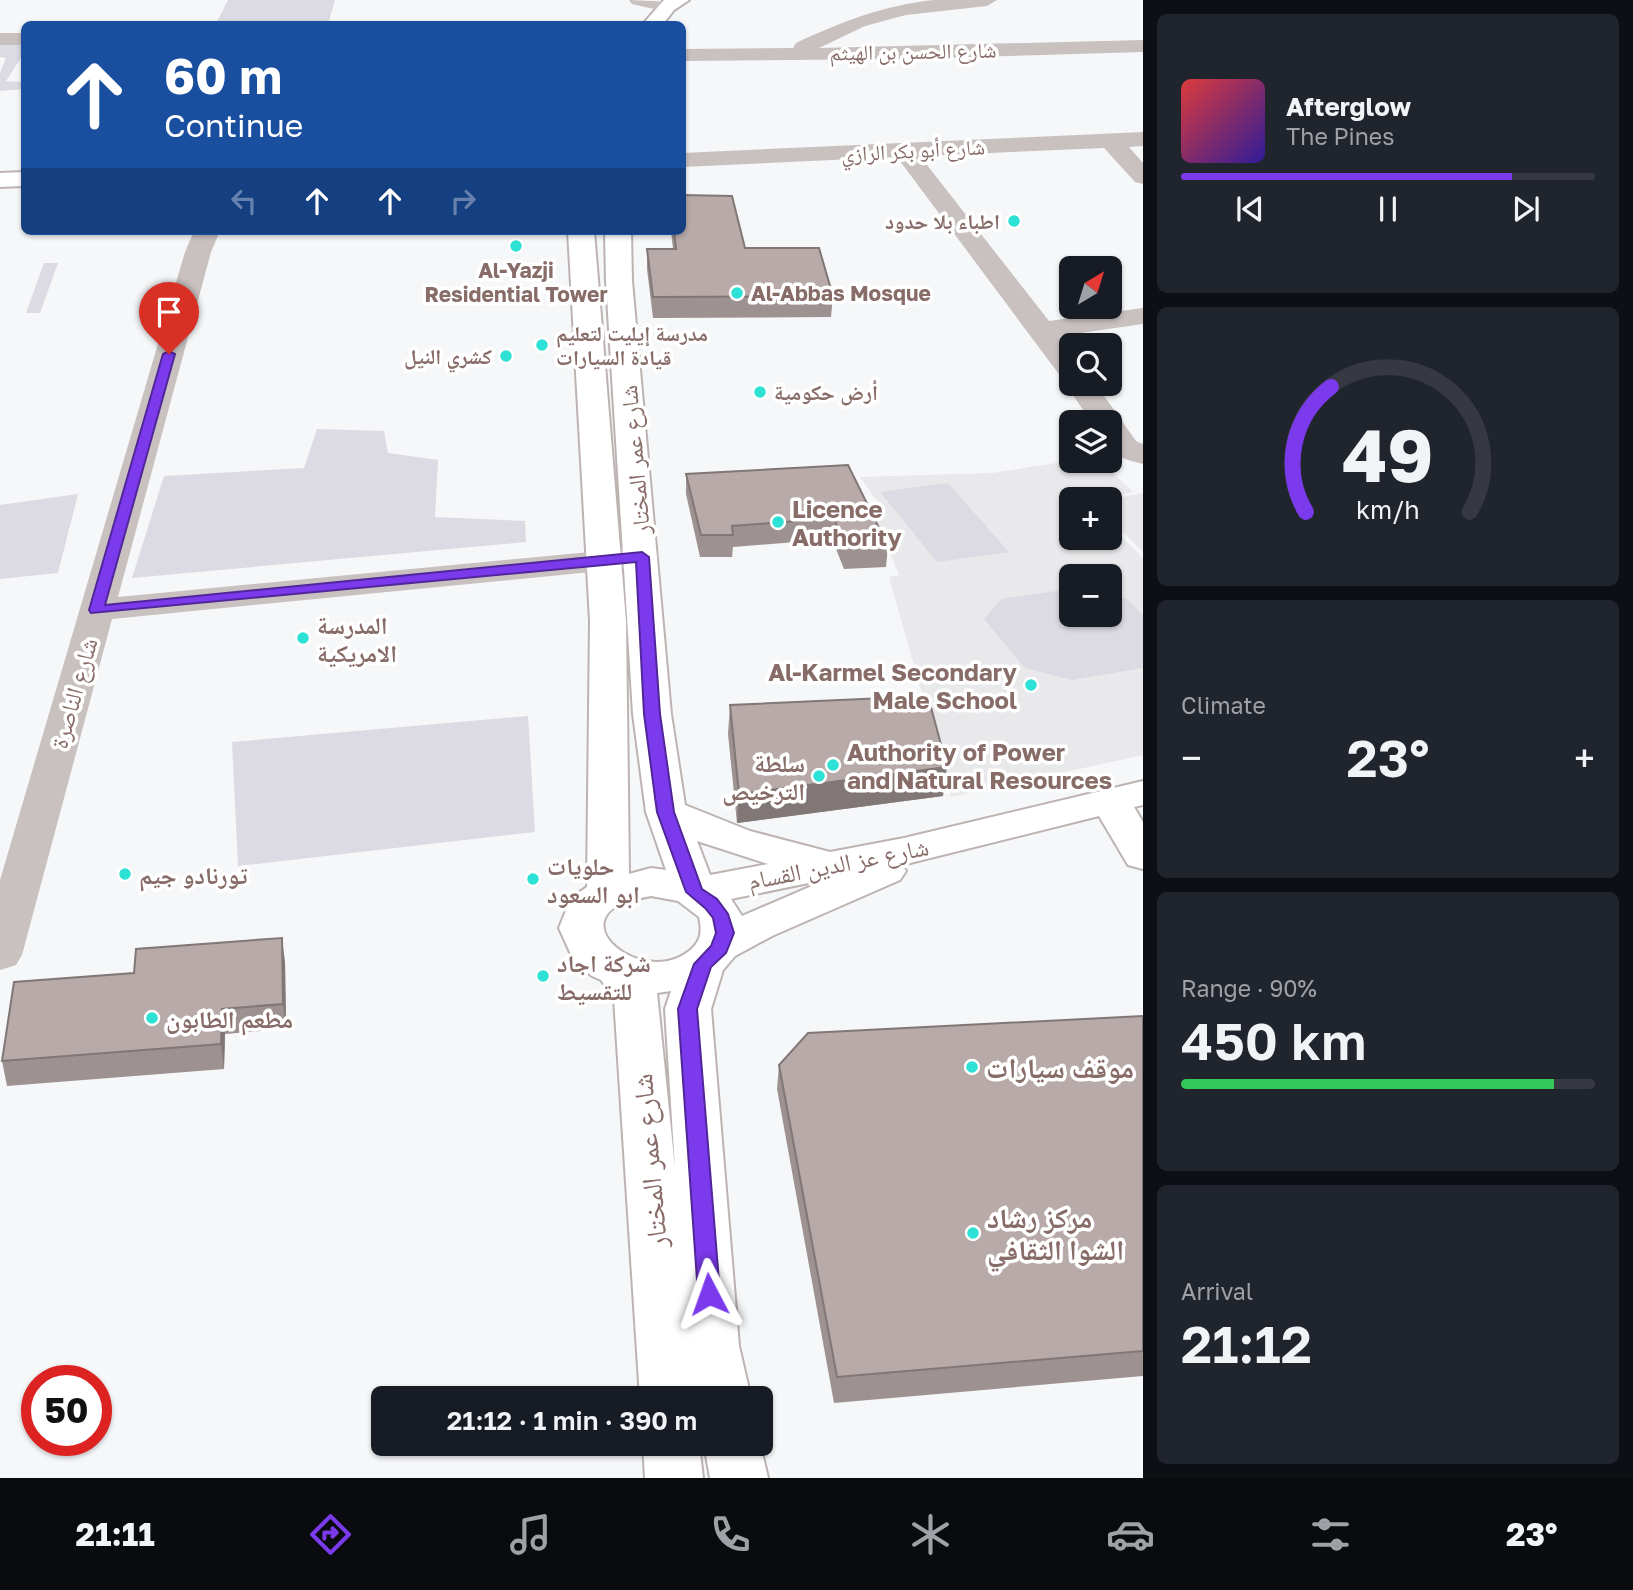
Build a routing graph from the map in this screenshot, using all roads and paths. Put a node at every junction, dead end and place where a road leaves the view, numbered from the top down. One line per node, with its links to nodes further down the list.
1 (986, 0): 8 (street)
2 (656, 1): 3 (main road); 4 (main road)
3 (632, 21)
4 (653, 21)
5 (0, 39): 6 (street)
6 (21, 39)
7 (1143, 46): 8 (street, شارع الحسن بن الهيثم)
8 (777, 52): 9 (street, شارع الحسن بن الهيثم)
9 (686, 55)
10 (1143, 139): 11 (street, شارع أبو بكر الرازي)
11 (1111, 141): 12 (street, شارع أبو بكر الرازي); 14 (street)
12 (904, 151): 13 (street, شارع أبو بكر الرازي); 19 (street)
13 (686, 160)
14 (1143, 177)
15 (205, 235): 25 (street, شارع الناصرة)
16 (581, 235): 24 (main road, شارع عمر المختار)
17 (618, 235): 23 (main road, شارع عمر المختار)
18 (1143, 316): 19 (street)
19 (1042, 330): 20 (street)
20 (1059, 354)
21 (1122, 444): 22 (street)
22 (1143, 455)
23 (642, 557): 24 (street); 27 (main road, شارع عمر المختار)
24 (604, 561): 25 (street); 30 (main road, شارع عمر المختار)
25 (96, 610): 33 (street, شارع الناصرة)
26 (1126, 797): 28 (main road); 29 (main road)
27 (666, 812): 28 (main road); 31 (main road, شارع عمر المختار)
28 (922, 847): 31 (main road, شارع عز الدين القسام); 32 (main road)
29 (1143, 856)
30 (608, 891): 31 (main road); 34 (main road)
31 (695, 892): 32 (main road)
32 (712, 954): 34 (main road); 36 (main road, شارع عمر المختار)
33 (0, 955)
34 (618, 971): 35 (main road, شارع عمر المختار)
35 (666, 1386)
36 (720, 1386)
37 (672, 1456): 39 (main road)
38 (734, 1456): 40 (main road)
39 (674, 1478)
40 (738, 1478)

